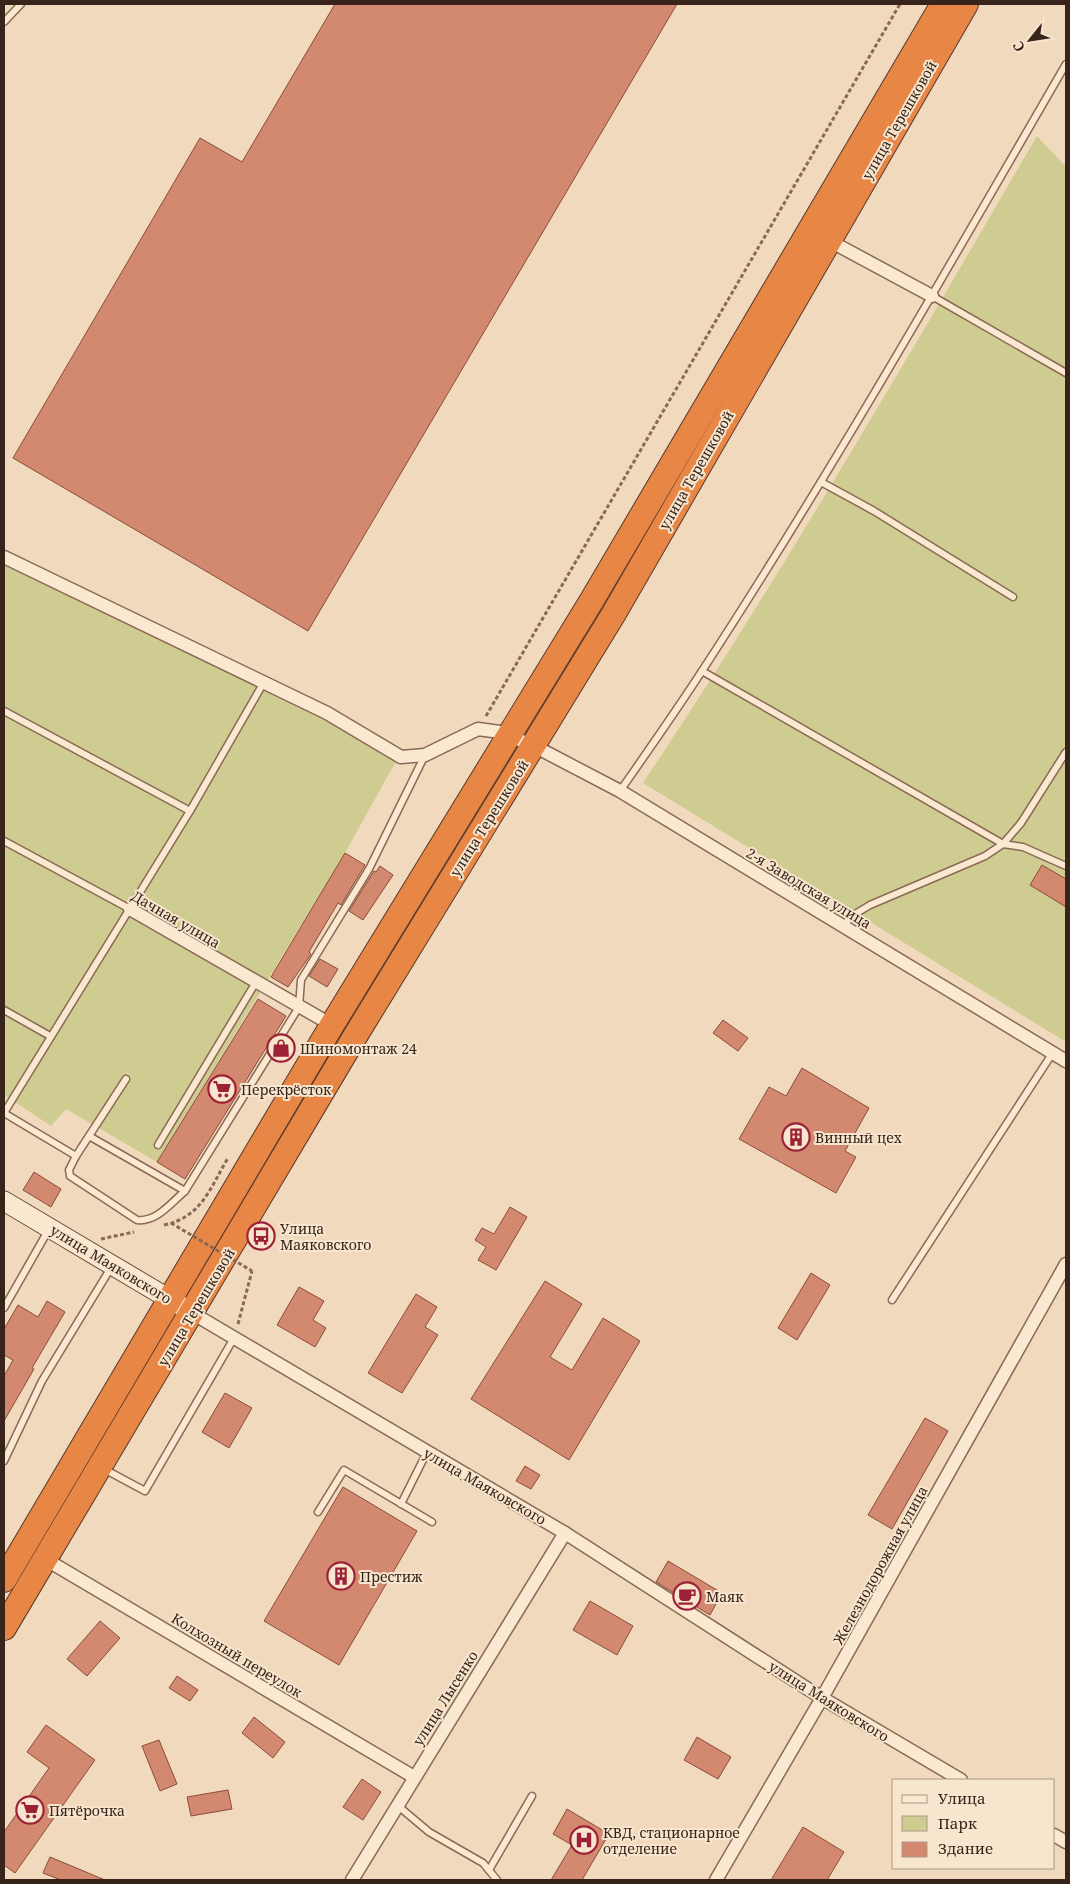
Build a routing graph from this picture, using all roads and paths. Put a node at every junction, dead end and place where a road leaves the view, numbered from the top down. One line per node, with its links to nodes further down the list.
1 (21, 4): 5 (lane)
2 (900, 4): 16 (path)
3 (943, 4): 17 (highway, улица Терешковой)
4 (966, 4): 7 (highway, улица Терешковой)
5 (4, 22)
6 (1066, 64): 8 (lane)
7 (828, 240): 8 (street); 18 (highway, улица Терешковой)
8 (932, 296): 9 (lane); 10 (lane)
9 (1066, 373)
10 (821, 482): 12 (lane); 13 (lane)
11 (4, 557): 14 (street)
12 (1013, 596)
13 (702, 671): 21 (lane); 24 (lane)
14 (264, 682): 20 (street); 22 (lane)
15 (4, 711): 22 (lane)
16 (478, 729): 17 (street, 2-я Заводская улица); 20 (street)
17 (509, 736): 18 (street, 2-я Заводская улица); 31 (highway, улица Терешковой)
18 (534, 746): 21 (street, 2-я Заводская улица); 49 (highway, улица Терешковой)
19 (1066, 752): 24 (lane)
20 (424, 755): 29 (lane)
21 (620, 791): 27 (street, 2-я Заводская улица)
22 (190, 811): 26 (lane)
23 (4, 841): 26 (lane, Дачная улица)
24 (1003, 844): 25 (lane); 27 (lane)
25 (1066, 866)
26 (130, 909): 28 (street, Дачная улица); 32 (lane)
27 (842, 926): 33 (street, 2-я Заводская улица)
28 (256, 982): 29 (street, Дачная улица); 38 (lane)
29 (299, 1007): 31 (street, Дачная улица); 41 (lane)
30 (4, 1010): 32 (lane)
31 (332, 1026): 46 (highway, улица Терешковой)
32 (50, 1036): 36 (lane)
33 (1052, 1054): 34 (street, 2-я Заводская улица); 47 (lane)
34 (1066, 1061)
35 (126, 1079): 37 (lane)
36 (4, 1113): 40 (lane)
37 (89, 1136): 40 (lane); 41 (lane)
38 (158, 1145)
39 (233, 1150): 50 (path, bridge)
40 (76, 1156): 41 (lane)
41 (185, 1191)
42 (4, 1201): 43 (street, улица Маяковского)
43 (50, 1228): 45 (street, улица Маяковского); 48 (lane)
44 (1066, 1264): 61 (street, Железнодорожная улица)
45 (113, 1265): 46 (street, улица Маяковского); 52 (lane)
46 (170, 1299): 49 (street, улица Маяковского); 59 (highway, улица Терешковой)
47 (892, 1300)
48 (4, 1308)
49 (192, 1313): 50 (street, улица Маяковского); 53 (highway, улица Терешковой)
50 (234, 1338): 51 (street, улица Маяковского); 53 (lane)
51 (427, 1452): 54 (lane); 57 (street, улица Маяковского)
52 (4, 1461)
53 (101, 1467): 58 (highway, улица Терешковой)
54 (401, 1504): 55 (lane); 56 (lane)
55 (318, 1512)
56 (432, 1522)
57 (565, 1533): 61 (street, улица Маяковского); 62 (street, улица Лысенко)
58 (45, 1559): 60 (highway, улица Терешковой); 62 (street, Колхозный переулок)
59 (4, 1580)
60 (4, 1628)
61 (822, 1698): 63 (street, улица Маяковского); 69 (street, Железнодорожная улица)
62 (414, 1777): 65 (street, улица Лысенко)
63 (959, 1779)
64 (532, 1796): 68 (lane)
65 (397, 1805): 68 (lane); 70 (street, улица Лысенко)
66 (1055, 1836): 67 (street)
67 (1066, 1842)
68 (489, 1870): 71 (lane)
69 (721, 1879)
70 (352, 1880)
71 (496, 1880)

